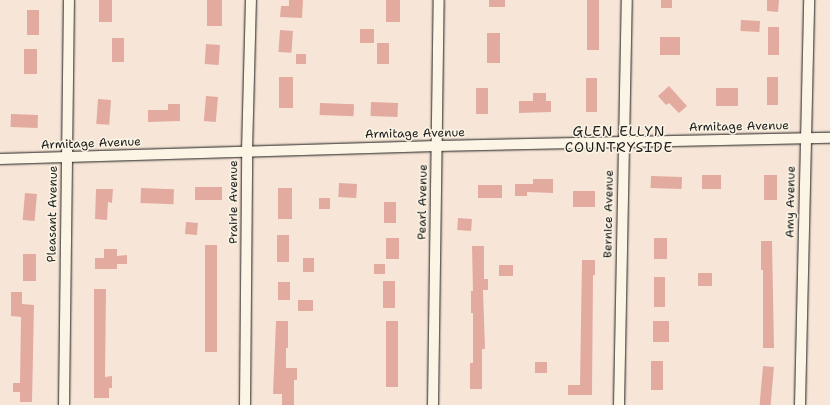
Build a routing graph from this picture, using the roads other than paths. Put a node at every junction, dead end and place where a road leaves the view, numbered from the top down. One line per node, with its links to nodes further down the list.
1 (69, 0): 11 (street, Pleasant Avenue)
2 (251, 0): 10 (street, Prairie Avenue)
3 (439, 0): 9 (street, Pearl Avenue)
4 (627, 0): 8 (street, Bernice Avenue)
5 (809, 0): 7 (street, Amy Avenue)
6 (830, 138): 7 (street, Armitage Avenue)
7 (806, 139): 8 (street, Armitage Avenue); 17 (street, Amy Avenue)
8 (624, 142): 9 (street, Armitage Avenue); 16 (street, Bernice Avenue)
9 (437, 146): 10 (street, Armitage Avenue); 15 (street, Pearl Avenue)
10 (247, 151): 11 (street, Armitage Avenue); 14 (street, Prairie Avenue)
11 (66, 158): 12 (street, Armitage Avenue); 13 (street, Pleasant Avenue)
12 (0, 159)
13 (64, 405)
14 (245, 405)
15 (432, 405)
16 (619, 405)
17 (800, 405)

